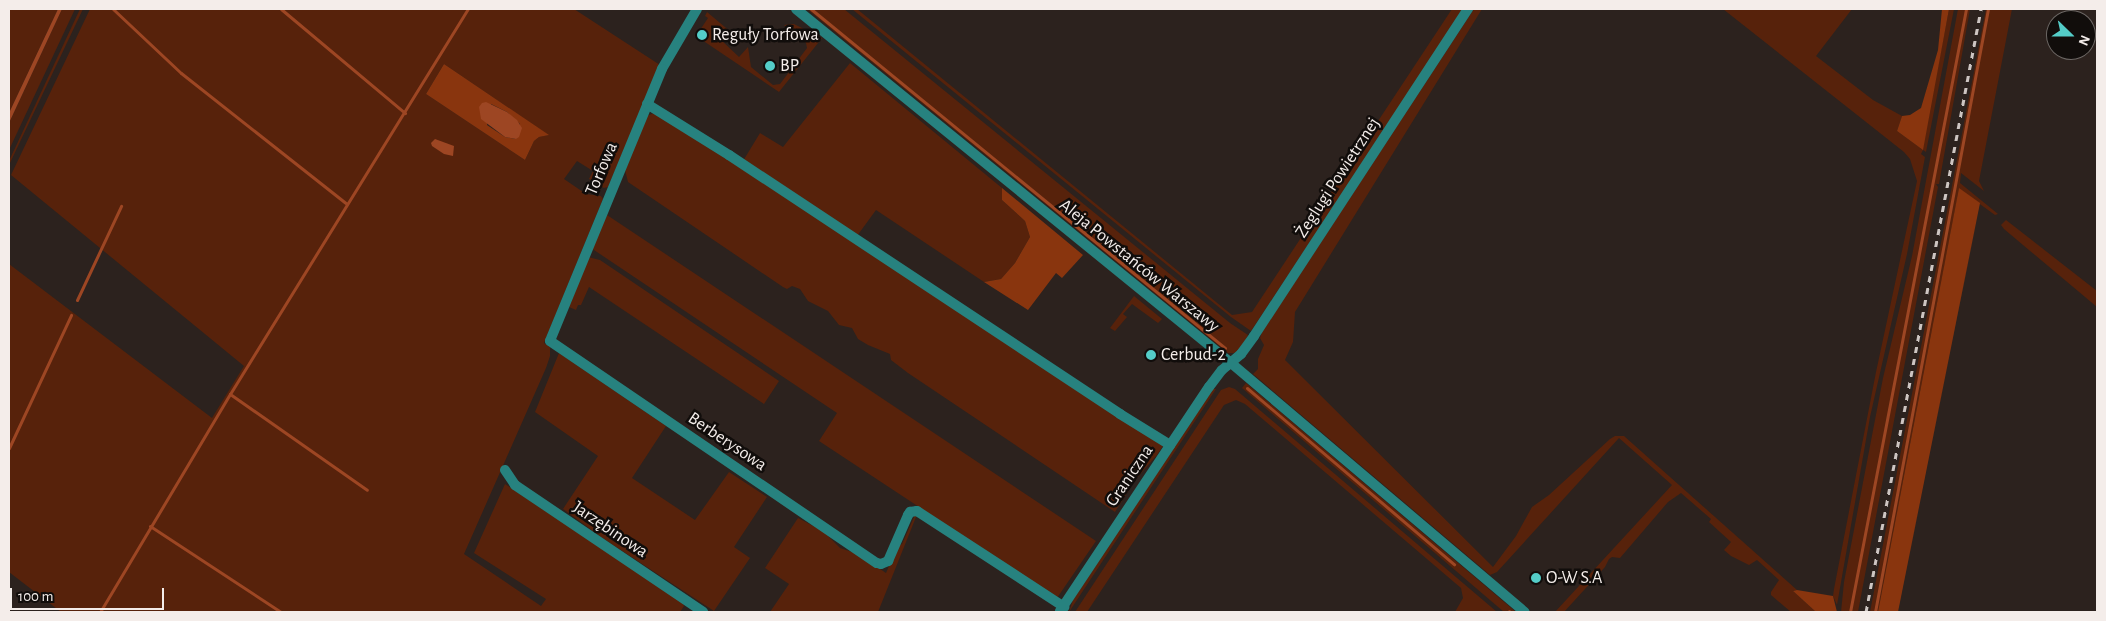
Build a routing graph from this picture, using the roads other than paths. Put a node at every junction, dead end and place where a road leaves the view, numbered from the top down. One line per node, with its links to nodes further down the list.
1 (696, 9): 4 (street, Torfowa)
2 (796, 9): 6 (street, Aleja Powstańców Warszawy)
3 (1468, 9): 6 (street, Żeglugi Powietrznej)
4 (647, 104): 5 (street, Torfowa); 7 (street)
5 (555, 345): 9 (street, Berberysowa)
6 (1232, 363): 7 (street, Graniczna); 11 (street, Aleja Powstańców Warszawy)
7 (1170, 445): 9 (street, Graniczna)
8 (505, 470): 10 (street, Jarzębinowa)
9 (1062, 609)
10 (703, 612)
11 (1525, 612)

